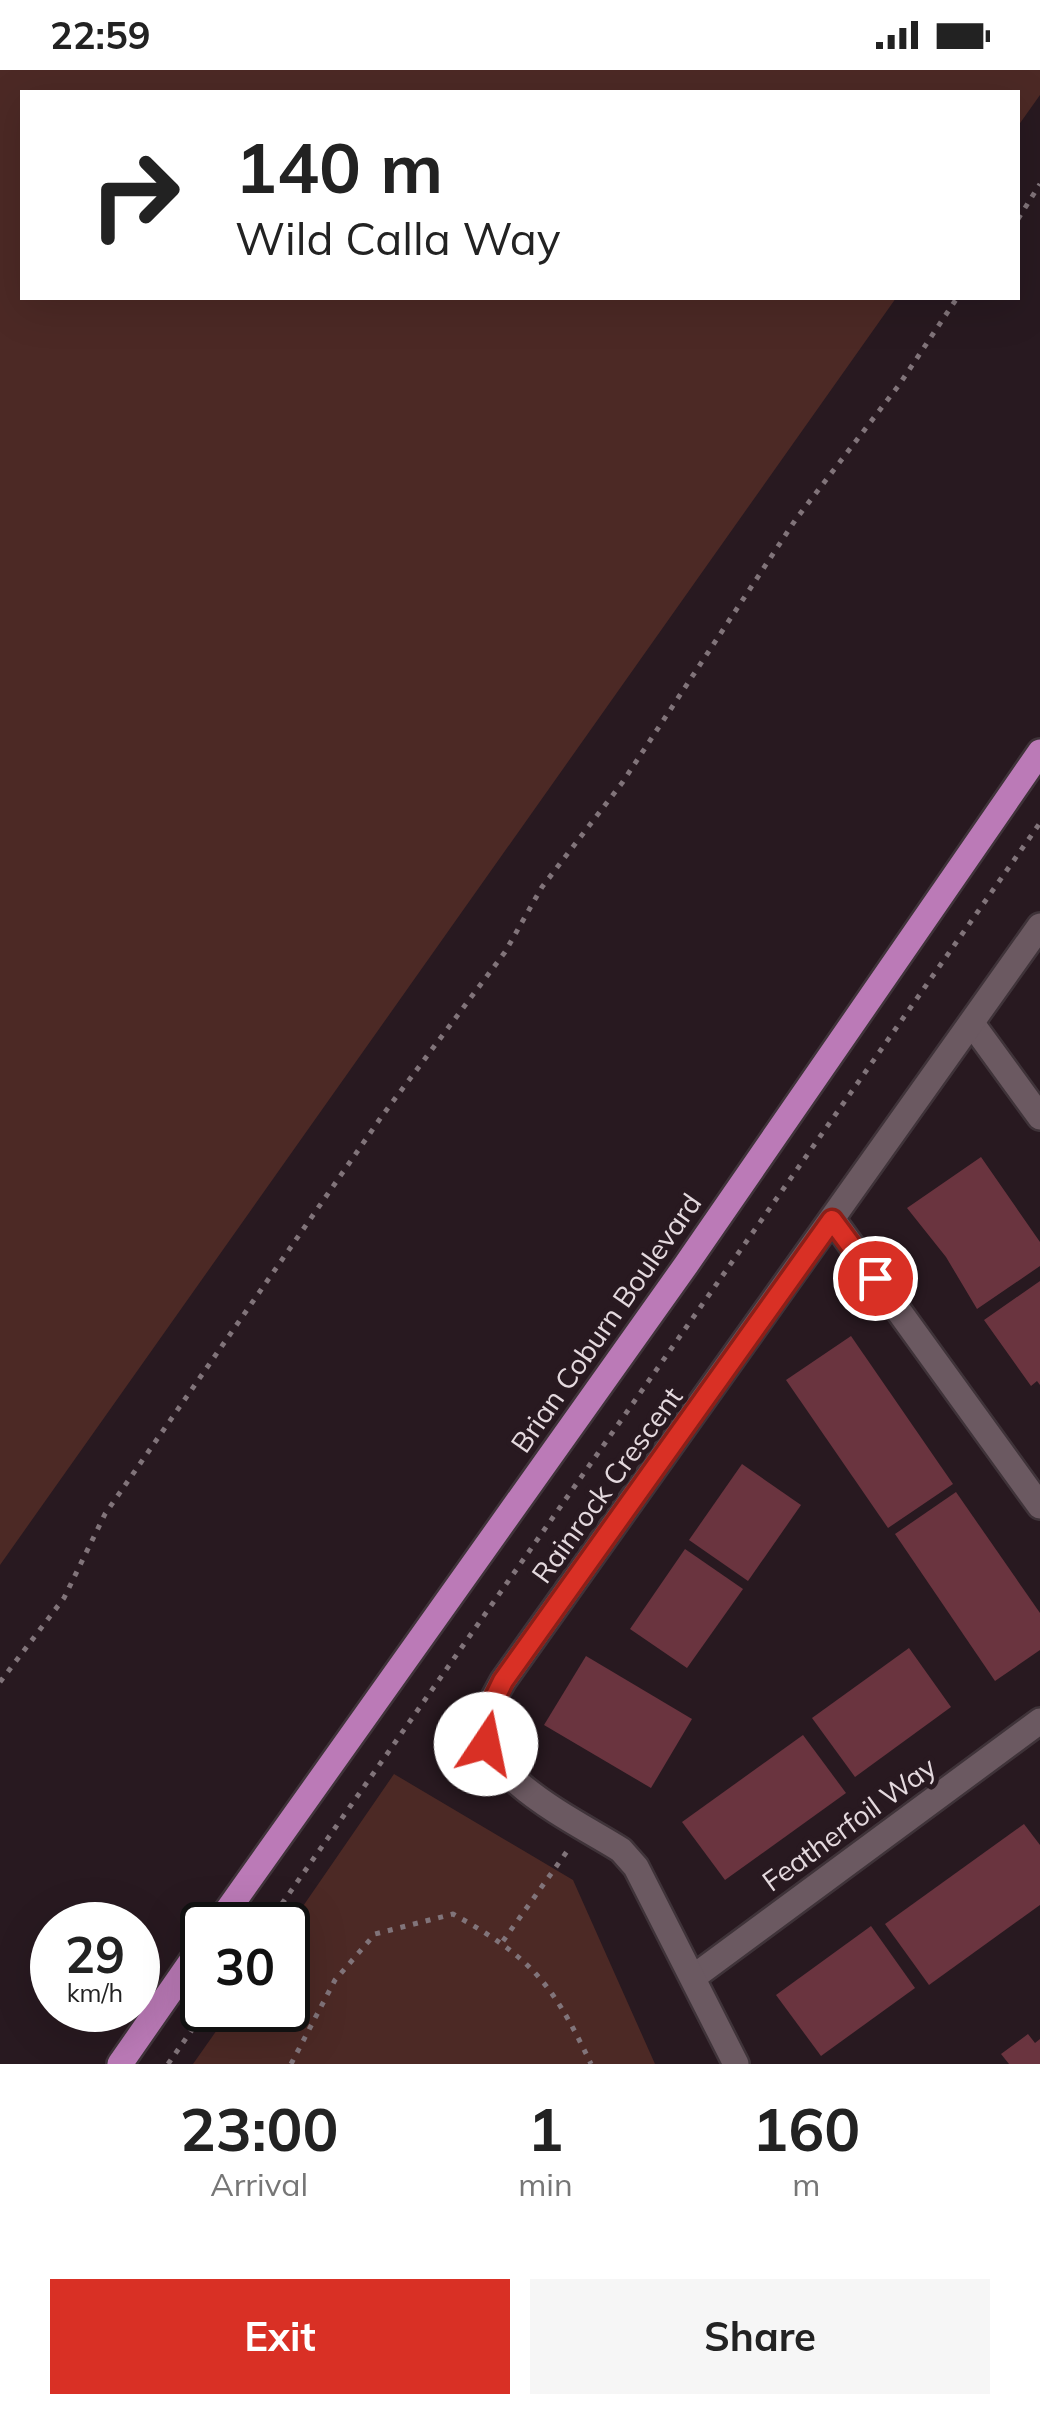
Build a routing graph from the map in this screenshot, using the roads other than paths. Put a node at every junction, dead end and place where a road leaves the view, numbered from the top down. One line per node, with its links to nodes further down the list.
1 (1040, 752): 8 (main road, Brian Coburn Boulevard)
2 (1040, 926): 3 (street, Rainrock Crescent)
3 (973, 1025): 4 (street); 5 (street, Rainrock Crescent)
4 (1040, 1116)
5 (832, 1220): 6 (street); 9 (street, Rainrock Crescent)
6 (1040, 1506)
7 (1040, 1721): 9 (street, Featherfoil Way)
8 (233, 1902)
9 (694, 1976): 12 (street, Rainrock Crescent)
10 (180, 1978): 11 (main road)
11 (120, 2064)
12 (736, 2064)

